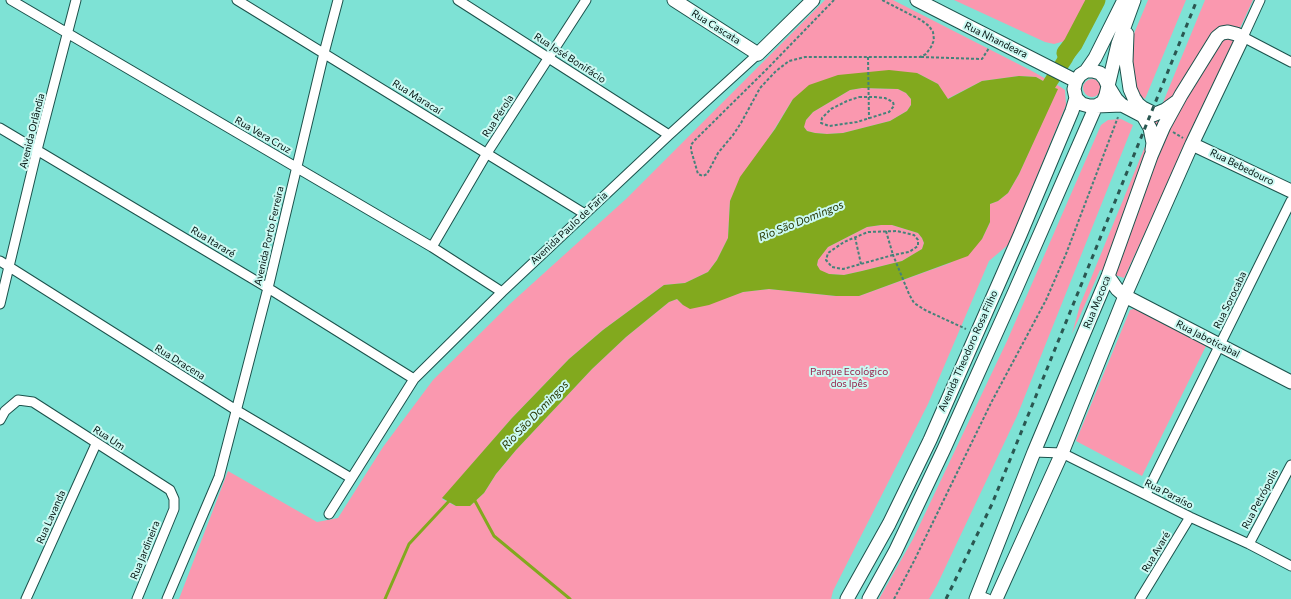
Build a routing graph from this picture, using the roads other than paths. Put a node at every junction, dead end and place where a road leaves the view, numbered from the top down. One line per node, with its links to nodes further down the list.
1 (11, 0): 12 (street, Rua Vera Cruz)
2 (76, 0): 12 (street, Avenida Orlândia)
3 (237, 0): 14 (street, Rua Maracaí)
4 (338, 0): 14 (street, Avenida Porto Ferreira)
5 (458, 0): 16 (street, Rua José Bonifácio)
6 (586, 0): 16 (street, Rua Pérola)
7 (674, 0): 15 (main road, Rua Cascata)
8 (813, 0): 15 (main road, Avenida Paulo de Faria)
9 (1260, 0): 13 (street)
10 (921, 1): 19 (main road, Rua Nhandeara)
11 (1130, 1): 18 (main road); 20 (main road); 25 (main road)
12 (68, 34): 30 (street, Avenida Orlândia); 33 (street, Rua Vera Cruz)
13 (1243, 37): 17 (street); 21 (main road, Rua Mococa); 29 (main road)
14 (324, 53): 31 (street, Rua Maracaí); 33 (street, Avenida Porto Ferreira)
15 (758, 54): 28 (street, Avenida Paulo de Faria)
16 (549, 58): 28 (street, Rua José Bonifácio); 31 (street, Rua Pérola)
17 (1291, 62)
18 (1086, 71): 19 (main road); 20 (main road)
19 (1071, 78): 22 (main road)
20 (1108, 86): 23 (main road); 24 (main road)
21 (1181, 94): 25 (main road); 32 (main road, Rua Mococa)
22 (1076, 98): 23 (main road); 41 (main road, Avenida Theodoro Rosa Filho)
23 (1096, 106): 24 (main road); 43 (main road, Avenida Theodoro Rosa Filho)
24 (1120, 110): 26 (main road)
25 (1157, 114): 26 (main road)
26 (1143, 116): 32 (main road)
27 (0, 128): 30 (street, Rua Itararé)
28 (669, 135): 36 (street, Avenida Paulo de Faria)
29 (1192, 144): 34 (main road, Rua Bebedouro); 45 (main road)
30 (37, 150): 39 (street, Avenida Orlândia); 42 (street, Rua Itararé)
31 (487, 153): 36 (street, Rua Maracaí); 37 (street, Rua Pérola)
32 (1152, 156): 40 (main road, Rua Mococa)
33 (296, 167): 37 (street, Rua Vera Cruz); 42 (street, Avenida Porto Ferreira)
34 (1291, 191)
35 (1291, 201): 49 (street, Rua Sorocaba)
36 (585, 214): 44 (street, Avenida Paulo de Faria)
37 (432, 247): 44 (street, Rua Vera Cruz)
38 (0, 261): 39 (street, Rua Dracena)
39 (10, 267): 46 (street, Avenida Orlândia); 52 (street, Rua Dracena)
40 (1108, 276): 45 (main road); 55 (main road, Rua Mococa)
41 (998, 283): 43 (main road); 47 (main road, Avenida Theodoro Rosa Filho)
42 (268, 288): 50 (street, Rua Itararé); 52 (street, Avenida Porto Ferreira)
43 (1015, 291): 48 (main road, Avenida Theodoro Rosa Filho)
44 (502, 292): 50 (street, Avenida Paulo de Faria)
45 (1125, 296): 49 (main road, Rua Jaboticabal); 56 (main road)
46 (0, 304)
47 (976, 334): 48 (main road); 69 (main road, Avenida Theodoro Rosa Filho)
48 (993, 339): 70 (main road, Avenida Theodoro Rosa Filho)
49 (1220, 345): 51 (main road, Rua Jaboticabal); 59 (street, Rua Sorocaba)
50 (414, 379): 58 (street, Avenida Paulo de Faria)
51 (1291, 382)
52 (236, 410): 58 (street, Rua Dracena); 68 (street, Avenida Porto Ferreira)
53 (0, 420): 54 (street, Rua Um)
54 (96, 444): 60 (street, Rua Um); 66 (street, Rua Lavanda)
55 (1034, 452): 56 (street, Rua Paraíso); 65 (main road, Rua Mococa)
56 (1062, 453): 59 (street, Rua Paraíso); 71 (main road)
57 (1291, 465): 63 (street, Rua Petrópolis)
58 (351, 478): 61 (street, Avenida Paulo de Faria)
59 (1146, 494): 62 (street, Rua Paraíso)
60 (174, 509): 67 (street, Rua Jardineira)
61 (329, 514)
62 (1190, 517): 63 (street, Rua Paraíso); 72 (street, Rua Avaré)
63 (1249, 544): 64 (street, Rua Paraíso)
64 (1291, 566)
65 (981, 598)
66 (26, 599)
67 (137, 599)
68 (167, 599)
69 (848, 599)
70 (869, 599)
71 (996, 599)
72 (1140, 599)

